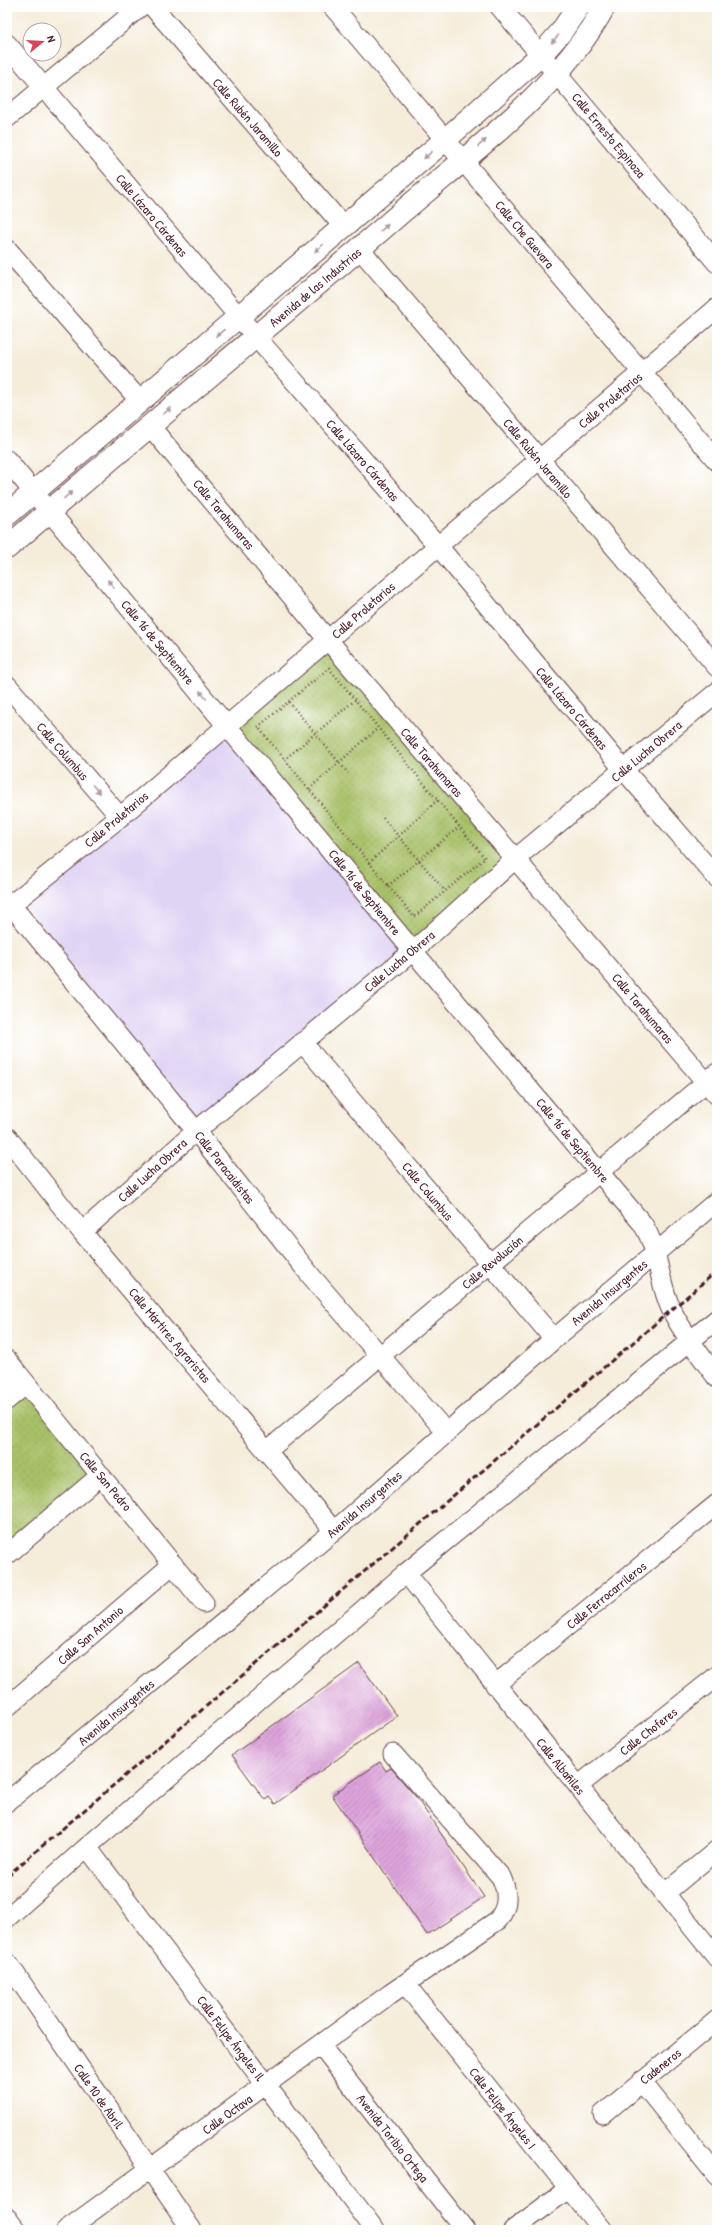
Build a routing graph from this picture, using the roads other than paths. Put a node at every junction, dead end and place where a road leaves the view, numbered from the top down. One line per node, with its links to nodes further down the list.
1 (140, 7): 10 (street)
2 (153, 7): 14 (street, Calle Rubén Jaramillo)
3 (333, 7): 12 (street, Calle Che Guevara)
4 (500, 7): 8 (street, Calle Ernesto Espinoza)
5 (578, 7): 8 (main road, Avenida de las Industrias, one-way to 8)
6 (604, 7): 9 (main road, Avenida de las Industrias)
7 (7, 44): 10 (street, Calle Lázaro Cárdenas)
8 (541, 55): 9 (street, Calle Ernesto Espinoza); 12 (main road, Avenida de las Industrias)
9 (558, 74): 13 (main road, Avenida de las Industrias, one-way to 9); 17 (street, Calle Ernesto Espinoza)
10 (44, 88): 11 (street); 19 (street, Calle Lázaro Cárdenas)
11 (7, 118)
12 (446, 139): 13 (street, Calle Che Guevara); 14 (main road, Avenida de las Industrias, one-way to 14)
13 (463, 159): 16 (main road, Avenida de las Industrias, one-way to 13); 21 (street, Calle Che Guevara)
14 (344, 227): 19 (main road, Avenida de las Industrias, one-way to 19)
15 (7, 249): 22 (street)
16 (360, 249): 20 (main road, Avenida de las Industrias); 25 (street, Calle Rubén Jaramillo)
17 (717, 263)
18 (717, 308): 21 (street, Calle Proletarios)
19 (239, 317): 20 (street, Calle Lázaro Cárdenas); 22 (main road, Avenida de las Industrias, one-way to 22)
20 (256, 337): 23 (main road, Avenida de las Industrias, one-way to 20); 30 (street, Calle Lázaro Cárdenas)
21 (642, 374): 25 (street, Calle Proletarios); 26 (street, Calle Che Guevara)
22 (140, 401): 27 (main road, Avenida de las Industrias)
23 (150, 426): 28 (main road, Avenida de las Industrias, one-way to 23); 32 (street, Calle Tarahumaras)
24 (7, 460): 27 (street, Calle 16 de Septiembre)
25 (540, 460): 30 (street, Calle Proletarios); 33 (street, Calle Rubén Jaramillo)
26 (717, 461)
27 (34, 492): 28 (street, Calle 16 de Septiembre); 29 (main road, Avenida de las Industrias)
28 (50, 511): 31 (main road, Avenida de las Industrias); 36 (street, Calle 16 de Septiembre, one-way to 28)
29 (7, 515)
30 (438, 546): 32 (street, Calle Proletarios); 37 (street, Calle Lázaro Cárdenas)
31 (7, 548)
32 (328, 640): 36 (street, Calle Proletarios); 39 (street, Calle Tarahumaras)
33 (717, 667)
34 (7, 685): 38 (street, Calle Columbus, one-way to 38)
35 (717, 692): 37 (street, Calle Lucha Obrera)
36 (228, 725): 38 (street, Calle Proletarios); 42 (street, Calle 16 de Septiembre)
37 (624, 770): 39 (street, Calle Lucha Obrera); 40 (street, Calle Lázaro Cárdenas)
38 (120, 816): 41 (street, Calle Proletarios)
39 (516, 859): 42 (street, Calle Lucha Obrera); 44 (street, Calle Tarahumaras)
40 (717, 878)
41 (8, 904): 45 (street, Calle Paracaidistas)
42 (413, 951): 43 (street, Calle Lucha Obrera); 47 (street, Calle 16 de Septiembre)
43 (302, 1042): 45 (street, Calle Lucha Obrera); 51 (street, Calle Columbus)
44 (713, 1083): 47 (street, Calle Revolución)
45 (196, 1131): 49 (street, Calle Lucha Obrera); 55 (street, Calle Paracaidistas)
46 (7, 1137): 49 (street, Calle Mártires Agraristas)
47 (600, 1172): 50 (street, Calle 16 de Septiembre); 51 (street, Calle Revolución)
48 (717, 1200): 50 (street, Avenida Insurgentes)
49 (82, 1232): 61 (street, Calle Mártires Agraristas)
50 (656, 1254): 53 (street, Avenida Insurgentes); 54 (street, Calle 16 de Septiembre)
51 (490, 1264): 53 (street, Calle Columbus); 55 (street, Calle Revolución)
52 (717, 1319): 54 (street)
53 (554, 1339): 60 (street, Avenida Insurgentes)
54 (690, 1341): 57 (street, Calle 16 de Septiembre); 67 (street)
55 (379, 1356): 60 (street, Calle Paracaidistas); 61 (street, Calle Revolución)
56 (7, 1360): 58 (street, Calle San Pedro)
57 (717, 1378)
58 (26, 1384): 59 (street); 62 (street, Calle San Pedro)
59 (7, 1400)
60 (446, 1432): 64 (street, Avenida Insurgentes)
61 (267, 1451): 64 (street, Calle Mártires Agraristas)
62 (101, 1475): 65 (street); 66 (street, Calle San Pedro)
63 (717, 1504): 70 (street, Calle Ferrocarrileros)
64 (334, 1531): 74 (street, Avenida Insurgentes)
65 (7, 1555)
66 (173, 1564): 68 (street, Calle San Pedro); 71 (street, Calle San Antonio)
67 (406, 1573): 70 (street, Calle Albañiles); 75 (street)
68 (204, 1603)
69 (717, 1676): 73 (street, Calle Choferes)
70 (495, 1685): 73 (street, Calle Albañiles)
71 (7, 1707)
72 (393, 1754): 81 (street, Calle Octava)
73 (578, 1786): 77 (street, Calle Albañiles)
74 (7, 1802)
75 (87, 1847): 78 (street); 85 (street, Calle Felipe Ángeles Il)
76 (717, 1850): 77 (street)
77 (664, 1894): 79 (street, Calle Albañiles)
78 (7, 1918)
79 (717, 1958)
80 (7, 1962): 87 (street, Calle 10 de Abril)
81 (406, 1985): 83 (street, Calle Octava); 89 (street, Calle Felipe Ángeles I)
82 (717, 2020): 84 (street, Cadeneros)
83 (320, 2046): 85 (street, Calle Octava); 95 (street, Avenida Toribio Ortega)
84 (641, 2081): 86 (street, Cadeneros); 88 (street)
85 (266, 2085): 87 (street, Calle Octava); 94 (street, Calle Felipe Ángeles Il)
86 (603, 2114)
87 (150, 2170): 92 (street, Calle Octava); 93 (street, Calle 10 de Abril)
88 (717, 2176)
89 (568, 2189): 96 (street); 97 (street, Calle Felipe Ángeles I)
90 (7, 2218): 91 (street)
91 (16, 2230)
92 (66, 2230)
93 (192, 2230)
94 (375, 2230)
95 (465, 2230)
96 (513, 2230)
97 (602, 2230)

